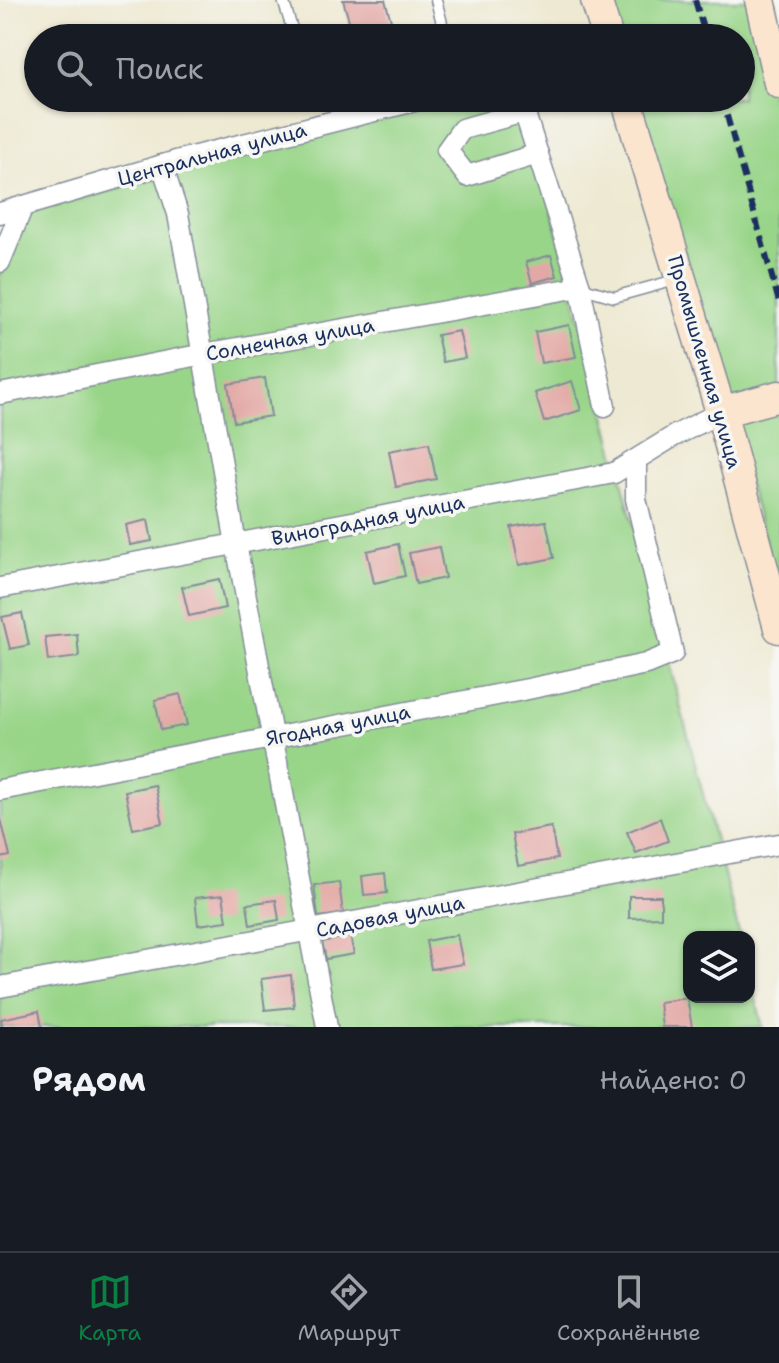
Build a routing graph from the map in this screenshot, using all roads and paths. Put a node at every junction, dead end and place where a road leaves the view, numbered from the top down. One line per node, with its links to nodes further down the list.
1 (283, 0): 5 (lane)
2 (436, 0): 6 (lane)
3 (596, 0): 7 (street)
4 (760, 0): 8 (street)
5 (291, 24)
6 (442, 24)
7 (604, 24)
8 (779, 83)
9 (371, 112): 14 (street, Центральная улица)
10 (504, 112): 13 (street)
11 (524, 112): 13 (street)
12 (630, 112): 18 (street, Промышленная улица)
13 (538, 154): 19 (street)
14 (162, 165): 15 (street, Центральная улица); 20 (street)
15 (23, 206): 16 (street, Центральная улица); 17 (street)
16 (0, 213)
17 (0, 262)
18 (681, 278): 19 (lane); 24 (street, Промышленная улица)
19 (580, 287): 20 (street, Солнечная улица); 23 (street)
20 (204, 354): 21 (street, Солнечная улица); 26 (street)
21 (0, 394)
22 (779, 396): 24 (street)
23 (605, 406)
24 (721, 412): 25 (street, Виноградная улица); 28 (street, Промышленная улица)
25 (636, 460): 26 (street, Виноградная улица); 29 (street, Ягодная улица)
26 (236, 544): 27 (street, Виноградная улица); 29 (street)
27 (0, 588)
28 (779, 628)
29 (273, 738): 30 (street, Ягодная улица); 32 (street)
30 (0, 790)
31 (779, 844): 32 (street, Садовая улица)
32 (309, 931): 33 (street, Садовая улица); 34 (street)
33 (0, 987)
34 (327, 1027)

